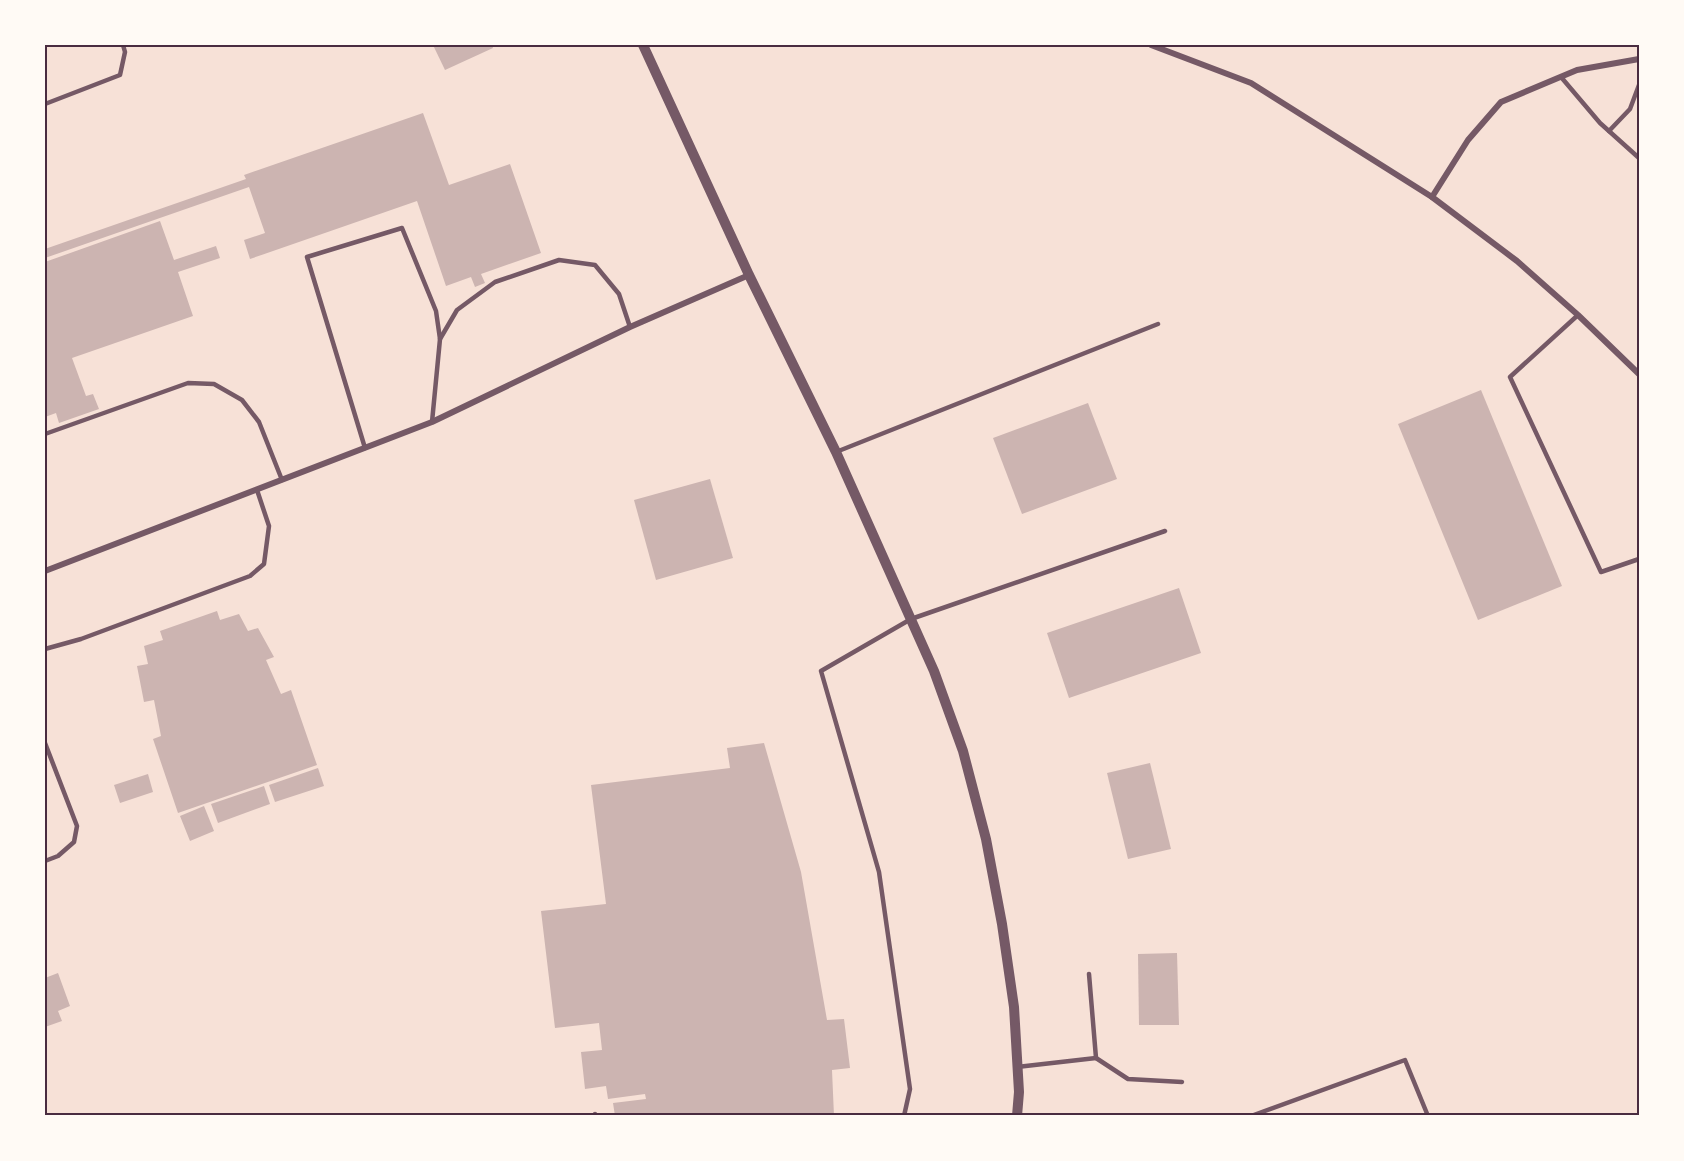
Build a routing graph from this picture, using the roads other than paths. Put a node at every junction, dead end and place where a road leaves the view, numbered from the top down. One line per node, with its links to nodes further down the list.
1 (123, 45): 7 (lane)
2 (643, 45): 11 (street)
3 (1151, 45): 10 (street)
4 (1639, 60): 5 (street)
5 (1561, 77): 8 (lane); 10 (street)
6 (1639, 85): 8 (lane)
7 (45, 104)
8 (1609, 131): 9 (lane)
9 (1639, 158)
10 (1432, 197): 12 (street)
11 (749, 275): 14 (street); 20 (street)
12 (1578, 315): 16 (street); 24 (lane)
13 (1158, 324): 20 (lane)
14 (630, 327): 15 (lane); 17 (street)
15 (440, 339): 17 (lane); 19 (lane)
16 (1639, 374)
17 (432, 422): 19 (street)
18 (45, 434): 21 (lane)
19 (364, 448): 21 (street)
20 (836, 452): 26 (street)
21 (282, 480): 22 (street)
22 (257, 490): 25 (street); 27 (lane)
23 (1165, 531): 26 (lane)
24 (1639, 559)
25 (45, 571)
26 (911, 619): 32 (street); 34 (lane)
27 (45, 649)
28 (45, 743): 29 (lane)
29 (45, 861)
30 (1089, 974): 31 (lane)
31 (1096, 1058): 32 (lane); 33 (lane)
32 (1017, 1067): 35 (street)
33 (1182, 1082)
34 (904, 1116)
35 (1017, 1116)
36 (1251, 1116): 37 (lane)
37 (1428, 1116)

